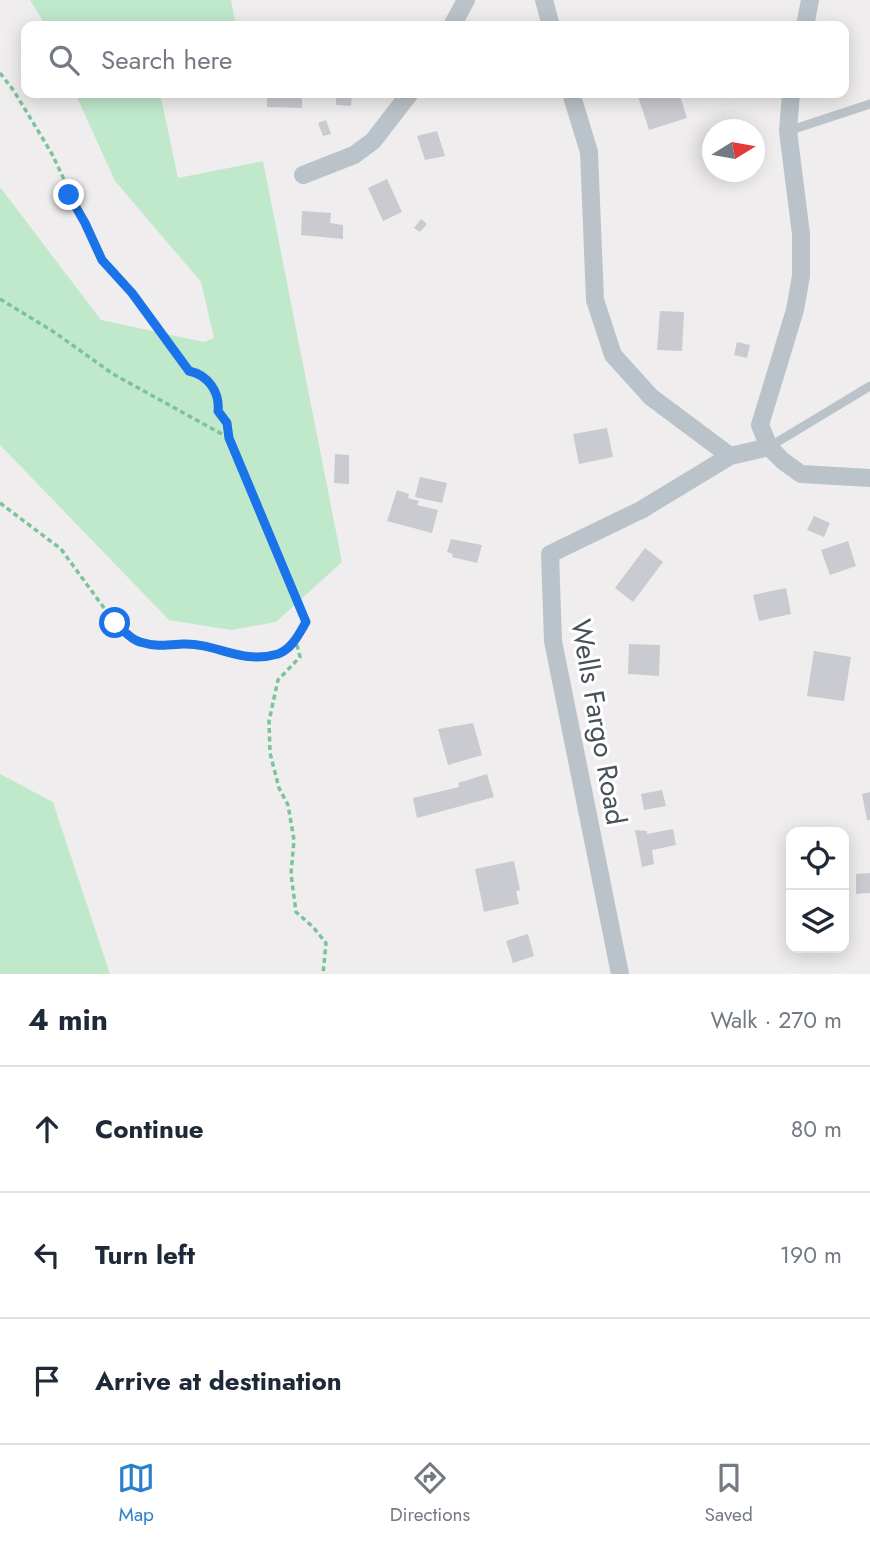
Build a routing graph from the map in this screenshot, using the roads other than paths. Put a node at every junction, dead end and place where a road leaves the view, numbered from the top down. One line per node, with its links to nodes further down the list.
1 (466, 0): 4 (street)
2 (544, 0): 5 (street)
3 (810, 0): 6 (street)
4 (455, 21)
5 (550, 21)
6 (806, 21)
7 (406, 98): 12 (street)
8 (573, 98): 15 (street)
9 (791, 98): 11 (street)
10 (870, 104): 11 (lane)
11 (788, 131): 14 (street)
12 (303, 175)
13 (870, 386): 14 (lane)
14 (769, 447): 15 (street, Wells Fargo Road); 16 (street)
15 (730, 456): 17 (street, Wells Fargo Road)
16 (870, 478)
17 (620, 974)

